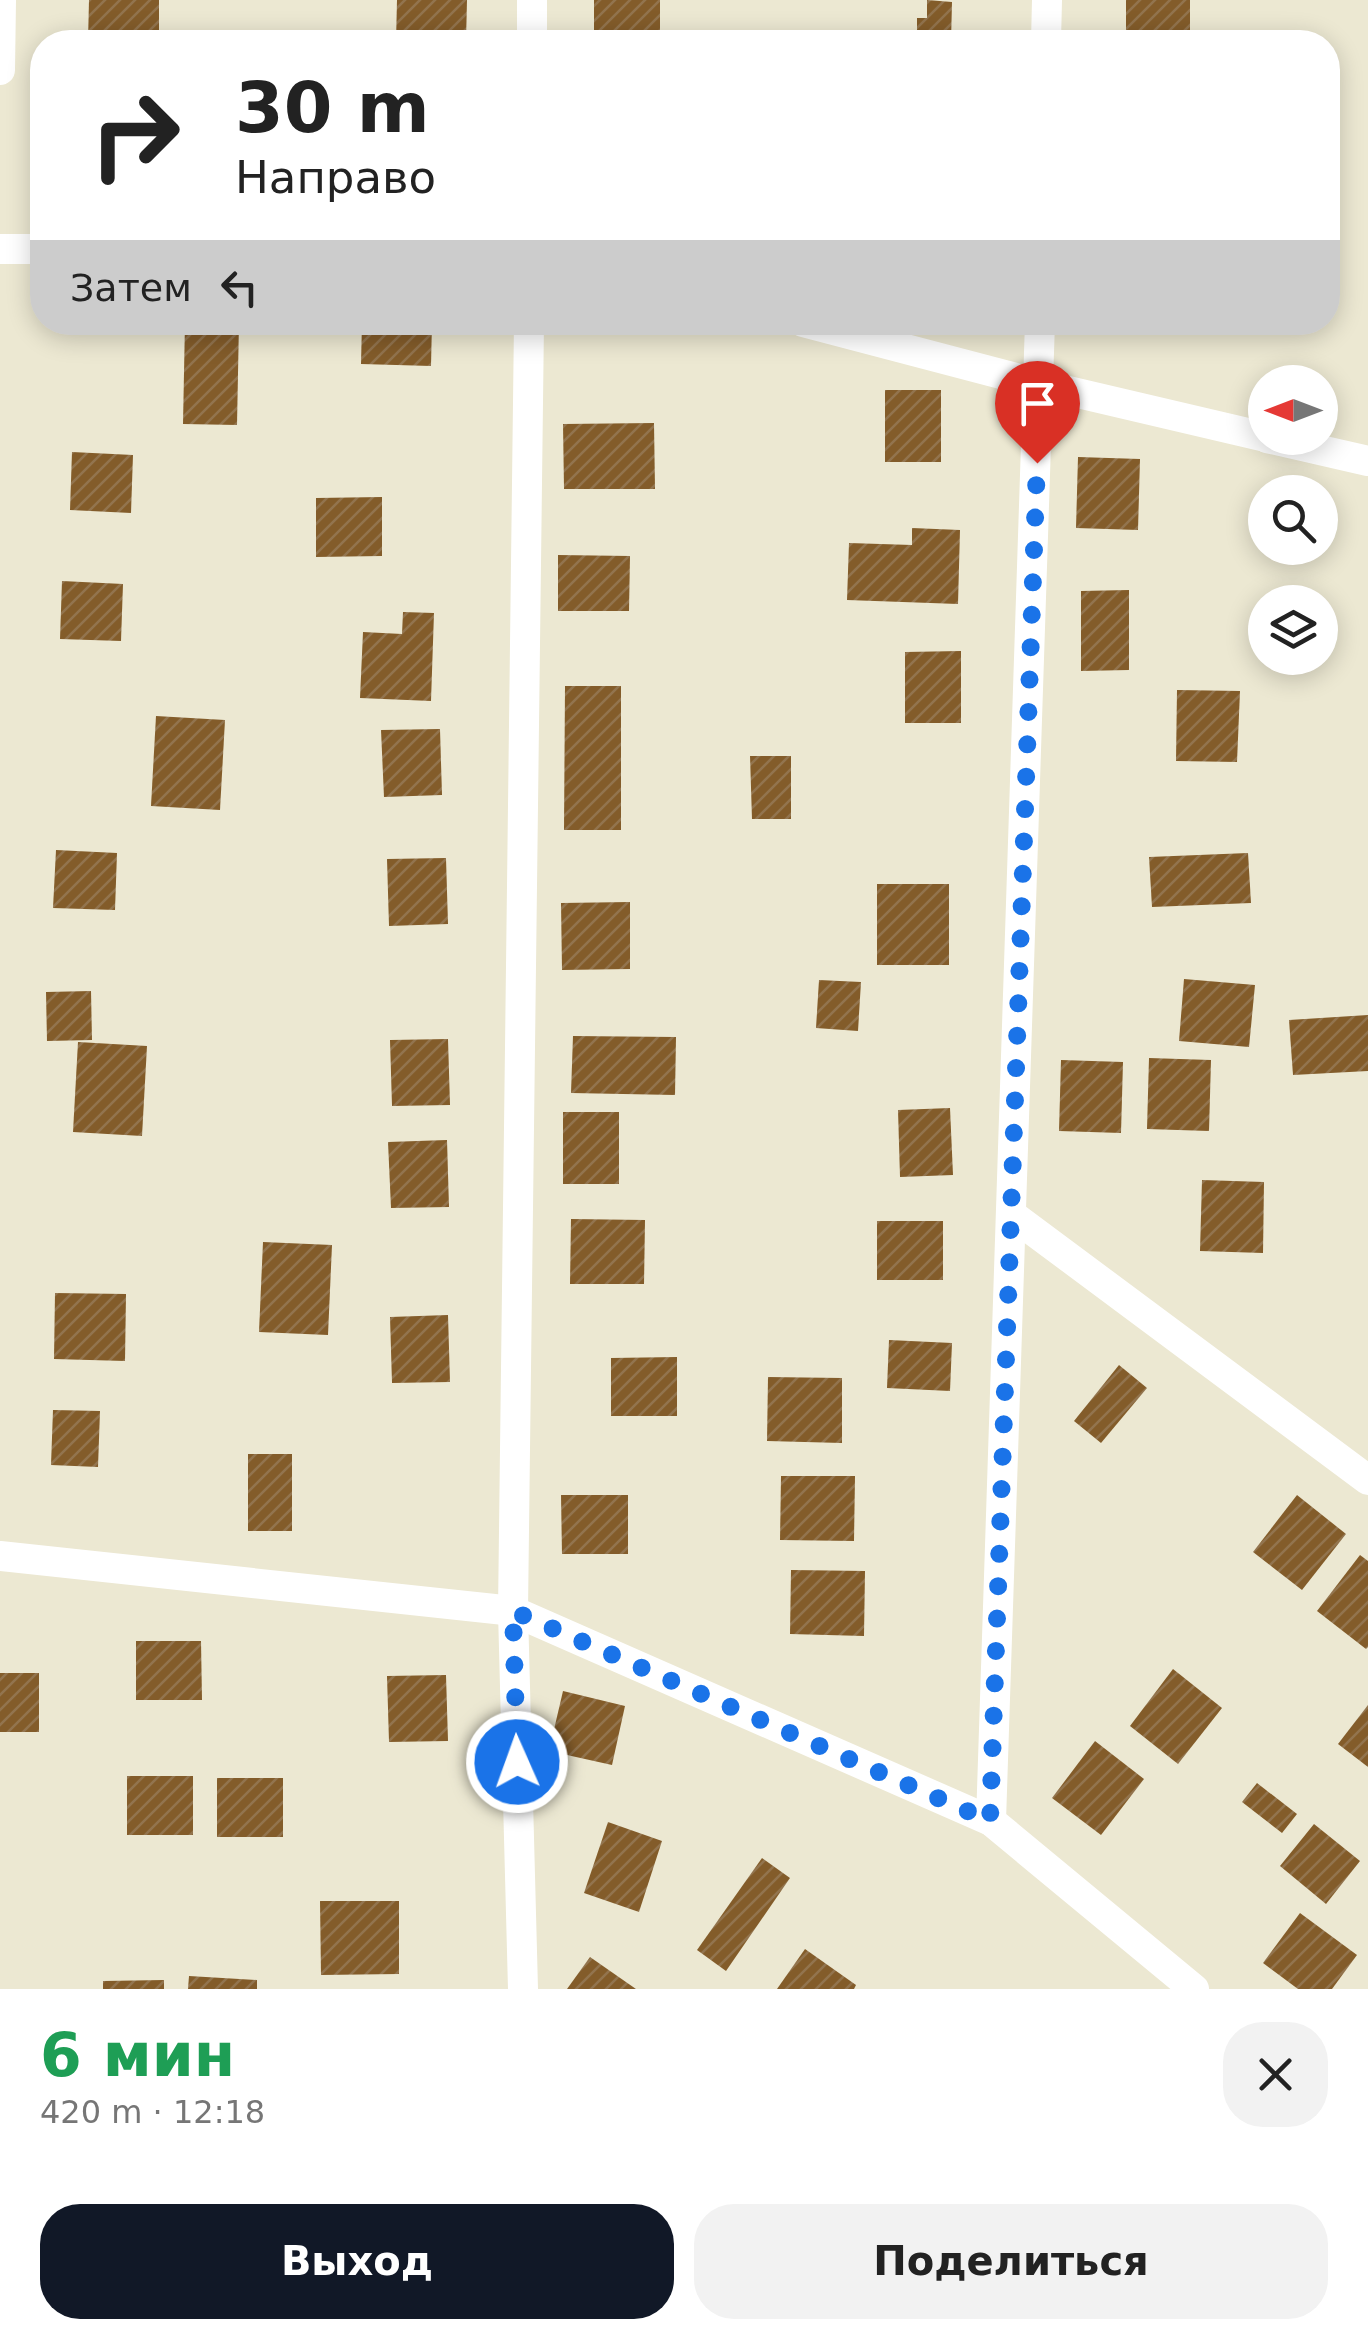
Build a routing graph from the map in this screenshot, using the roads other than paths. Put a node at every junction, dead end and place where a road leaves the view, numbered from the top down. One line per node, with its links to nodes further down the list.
1 (1, 0): 6 (street)
2 (532, 0): 4 (street)
3 (1046, 0): 5 (street)
4 (532, 30)
5 (1046, 30)
6 (0, 70)
7 (0, 249): 8 (street)
8 (30, 249)
9 (529, 335): 19 (street)
10 (852, 335): 12 (street)
11 (1040, 335): 12 (street)
12 (1039, 384): 13 (street); 16 (street)
13 (1248, 433)
14 (1338, 455): 15 (street)
15 (1368, 462)
16 (1012, 1215): 17 (street); 20 (street)
17 (1368, 1480)
18 (0, 1556): 19 (street)
19 (513, 1611): 20 (street); 21 (street)
20 (990, 1821): 22 (street)
21 (523, 1989)
22 (1194, 1989)

